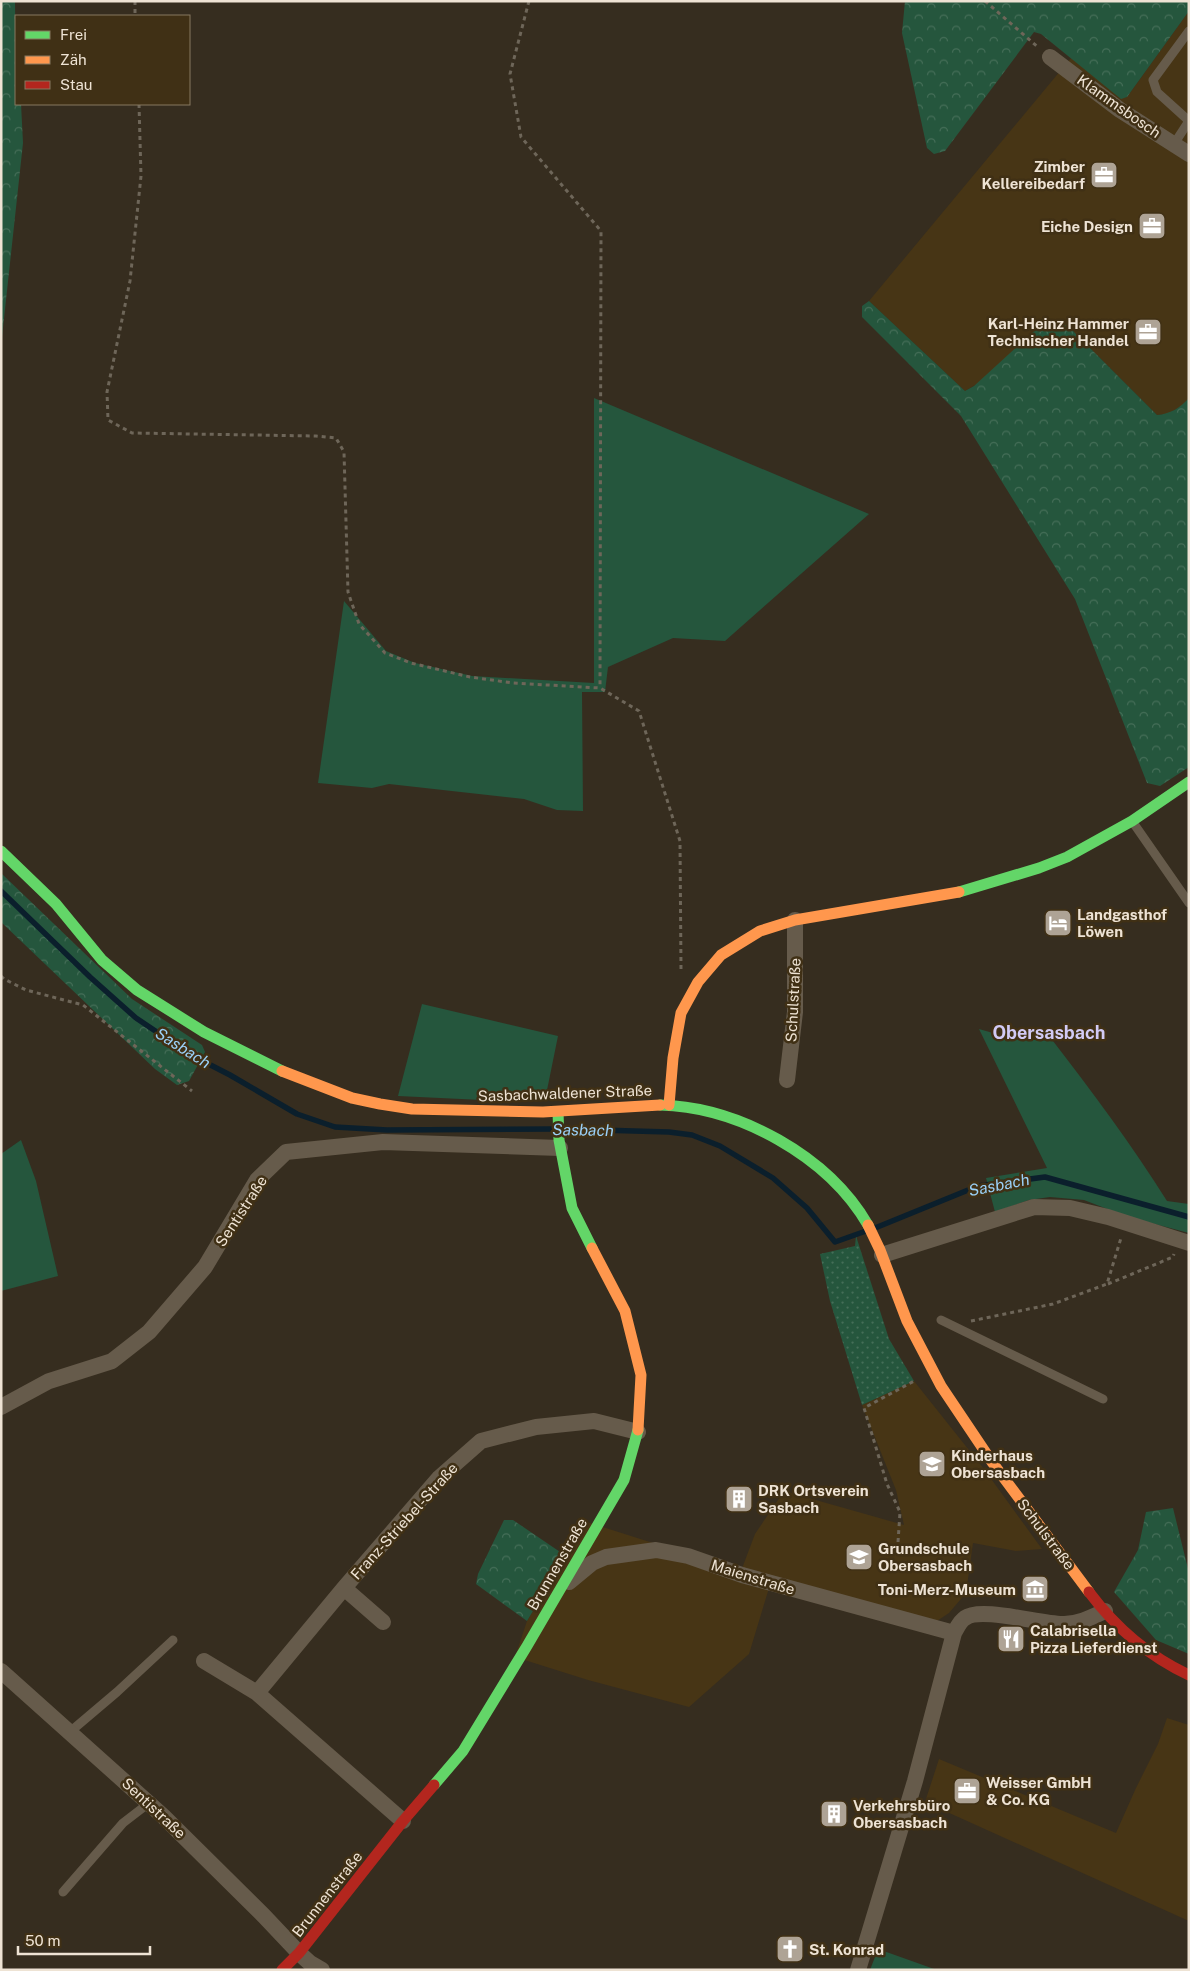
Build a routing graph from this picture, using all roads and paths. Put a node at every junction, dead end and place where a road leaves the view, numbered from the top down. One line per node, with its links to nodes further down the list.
1 (135, 1): 4 (path)
2 (529, 1): 11 (path)
3 (985, 1): 6 (path)
4 (135, 15)
5 (1189, 31): 8 (lane)
6 (1050, 56): 9 (street, Klammsbosch)
7 (139, 105): 11 (path)
8 (1189, 121): 9 (lane)
9 (1174, 144): 10 (street, Klammsbosch)
10 (1189, 154)
11 (600, 688): 17 (path)
12 (1189, 782): 13 (street, Sasbachwaldener Straße)
13 (1132, 821): 15 (lane); 16 (street, Sasbachwaldener Straße)
14 (1, 851): 22 (street, Sasbachwaldener Straße)
15 (1189, 903)
16 (795, 920): 19 (street, Schulstraße); 21 (street, Sasbachwaldener Straße)
17 (681, 974)
18 (1, 976): 20 (path)
19 (787, 1080)
20 (192, 1091)
21 (669, 1105): 22 (street, Sasbachwaldener Straße); 26 (street, Schulstraße)
22 (559, 1116): 23 (street, Brunnenstraße)
23 (559, 1144): 31 (street, Sentistraße); 32 (street, Brunnenstraße)
24 (1125, 1224): 25 (street); 26 (street); 27 (path)
25 (1183, 1242): 27 (path)
26 (882, 1255): 29 (street, Schulstraße)
27 (1107, 1284): 28 (path)
28 (941, 1320): 30 (lane)
29 (932, 1371): 33 (path); 36 (street, Schulstraße)
30 (1103, 1399)
31 (1, 1407)
32 (638, 1432): 34 (street, Franz-Striebel-Straße); 35 (street, Brunnenstraße)
33 (898, 1542)
34 (344, 1588): 37 (street, Franz-Striebel-Straße); 43 (street, Franz-Striebel-Straße)
35 (560, 1589): 38 (street, Maienstraße); 46 (street, Brunnenstraße)
36 (1105, 1611): 38 (street); 42 (street, Schulstraße)
37 (383, 1622)
38 (954, 1633): 49 (street)
39 (173, 1640): 44 (lane)
40 (204, 1661): 43 (street)
41 (1, 1670): 44 (street, Sentistraße)
42 (1189, 1676)
43 (257, 1692): 46 (street)
44 (70, 1731): 45 (street, Sentistraße)
45 (149, 1803): 47 (lane); 48 (street, Sentistraße)
46 (404, 1822): 48 (street, Brunnenstraße)
47 (63, 1892)
48 (299, 1953): 50 (street, Brunnenstraße); 51 (street)
49 (858, 1960)
50 (282, 1970)
51 (322, 1970)

